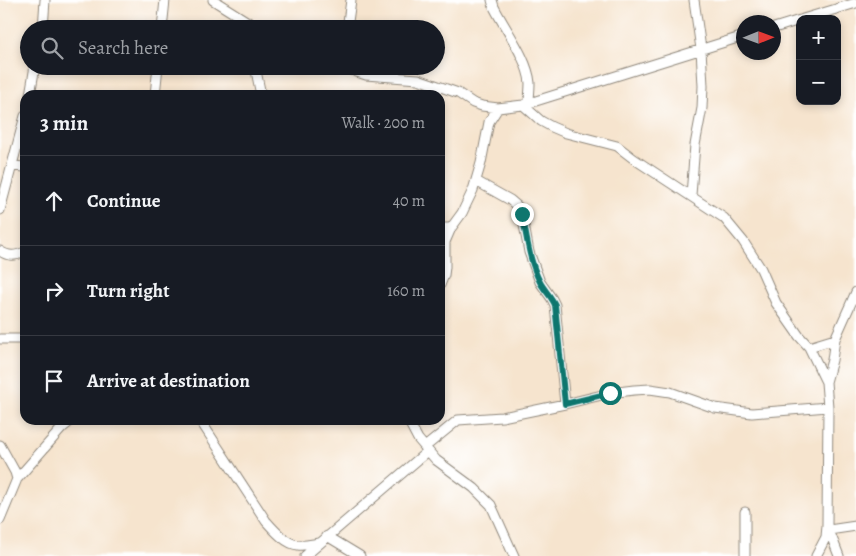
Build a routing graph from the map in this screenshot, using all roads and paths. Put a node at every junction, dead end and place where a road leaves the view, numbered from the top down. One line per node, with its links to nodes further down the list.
1 (45, 0): 9 (street)
2 (165, 0): 10 (street)
3 (214, 0): 11 (street)
4 (351, 0): 12 (street)
5 (492, 0): 24 (street)
6 (694, 0): 16 (street)
7 (856, 3): 8 (street)
8 (816, 15)
9 (44, 20)
10 (163, 20)
11 (241, 20)
12 (348, 20)
13 (796, 21): 14 (street)
14 (781, 26)
15 (736, 38): 16 (street)
16 (701, 49): 24 (street); 32 (street)
17 (33, 75): 21 (street)
18 (157, 75): 22 (street)
19 (257, 75): 23 (street)
20 (366, 75): 25 (street)
21 (31, 90)
22 (156, 90)
23 (260, 90)
24 (526, 104): 26 (street); 32 (street)
25 (482, 106): 26 (street); 27 (street)
26 (498, 108): 27 (street)
27 (489, 122): 31 (street)
28 (20, 135): 29 (street)
29 (12, 166): 30 (street); 33 (street)
30 (20, 167)
31 (476, 181): 35 (street); 45 (street)
32 (691, 196): 43 (street)
33 (0, 210)
34 (445, 228): 35 (street)
35 (451, 228): 36 (street)
36 (445, 240)
37 (0, 251): 38 (street)
38 (20, 254)
39 (856, 292): 42 (street)
40 (0, 339): 41 (street)
41 (20, 339)
42 (835, 339): 43 (street); 44 (street)
43 (809, 347): 44 (street)
44 (826, 382): 46 (street)
45 (565, 404): 46 (street); 52 (street)
46 (828, 407): 58 (street)
47 (66, 425): 54 (street)
48 (203, 425): 61 (street)
49 (411, 425): 50 (street)
50 (418, 439): 52 (street); 53 (street)
51 (0, 445): 54 (street)
52 (425, 447): 53 (street); 64 (street)
53 (420, 458): 59 (street)
54 (17, 479): 56 (street)
55 (745, 512): 65 (street)
56 (0, 520)
57 (856, 526): 58 (street)
58 (828, 528): 66 (street); 67 (street)
59 (327, 536): 60 (street); 63 (street)
60 (319, 543): 61 (street); 62 (street)
61 (298, 545): 62 (street)
62 (304, 556)
63 (360, 556)
64 (514, 556)
65 (745, 556)
66 (816, 556)
67 (839, 556)

